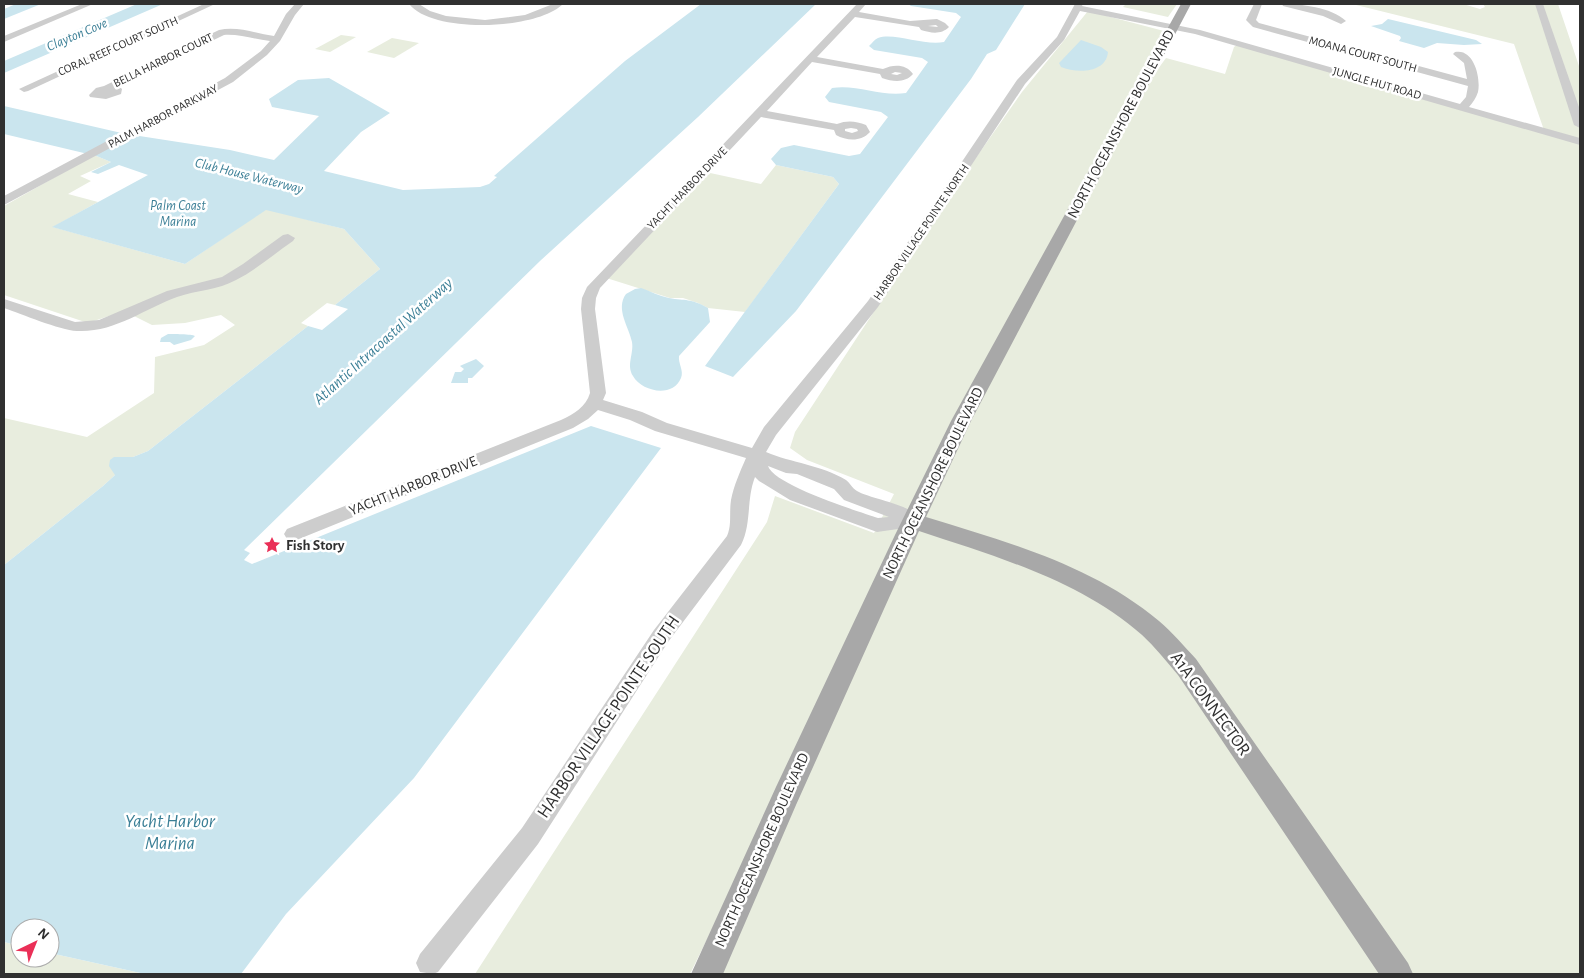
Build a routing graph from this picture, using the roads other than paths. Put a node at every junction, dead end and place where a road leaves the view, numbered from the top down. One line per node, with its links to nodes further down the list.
1 (89, 4): 15 (street)
2 (212, 4): 22 (street, CORAL REEF COURT SOUTH)
3 (300, 4): 16 (street, PALM HARBOR PARKWAY)
4 (413, 4): 5 (street)
5 (559, 4)
6 (1186, 4): 14 (main road, NORTH OCEANSHORE BOULEVARD)
7 (1258, 4): 20 (street, MOANA COURT SOUTH)
8 (1286, 4): 12 (street)
9 (1539, 4): 25 (street)
10 (1078, 5): 14 (street, JUNGLE HUT ROAD); 32 (street, HARBOR VILLAGE POINTE NORTH)
11 (858, 9): 13 (street); 18 (street, YACHT HARBOR DRIVE)
12 (1341, 21)
13 (922, 24)
14 (1173, 26): 23 (street, JUNGLE HUT ROAD); 36 (main road, NORTH OCEANSHORE BOULEVARD)
15 (4, 39)
16 (277, 39): 21 (street, BELLA HARBOR COURT); 28 (street, PALM HARBOR PARKWAY)
17 (1458, 54): 20 (street)
18 (810, 59): 19 (street); 24 (street, YACHT HARBOR DRIVE)
19 (885, 72)
20 (1473, 84): 23 (street)
21 (108, 88)
22 (24, 89)
23 (1463, 108): 27 (street, JUNGLE HUT ROAD)
24 (759, 113): 26 (street); 31 (street, YACHT HARBOR DRIVE)
25 (1580, 125)
26 (839, 128)
27 (1580, 142)
28 (4, 201)
29 (288, 238): 30 (street)
30 (4, 303)
31 (590, 407): 32 (street); 37 (street, YACHT HARBOR DRIVE)
32 (756, 455): 33 (street); 34 (street); 38 (street, HARBOR VILLAGE POINTE SOUTH)
33 (786, 467): 34 (street); 35 (street)
34 (801, 489): 35 (street)
35 (839, 499): 36 (street); 36 (street)
36 (913, 521): 39 (main road, NORTH OCEANSHORE BOULEVARD); 40 (main road, A1A CONNECTOR)
37 (293, 534)
38 (428, 963)
39 (706, 974)
40 (1397, 974)

